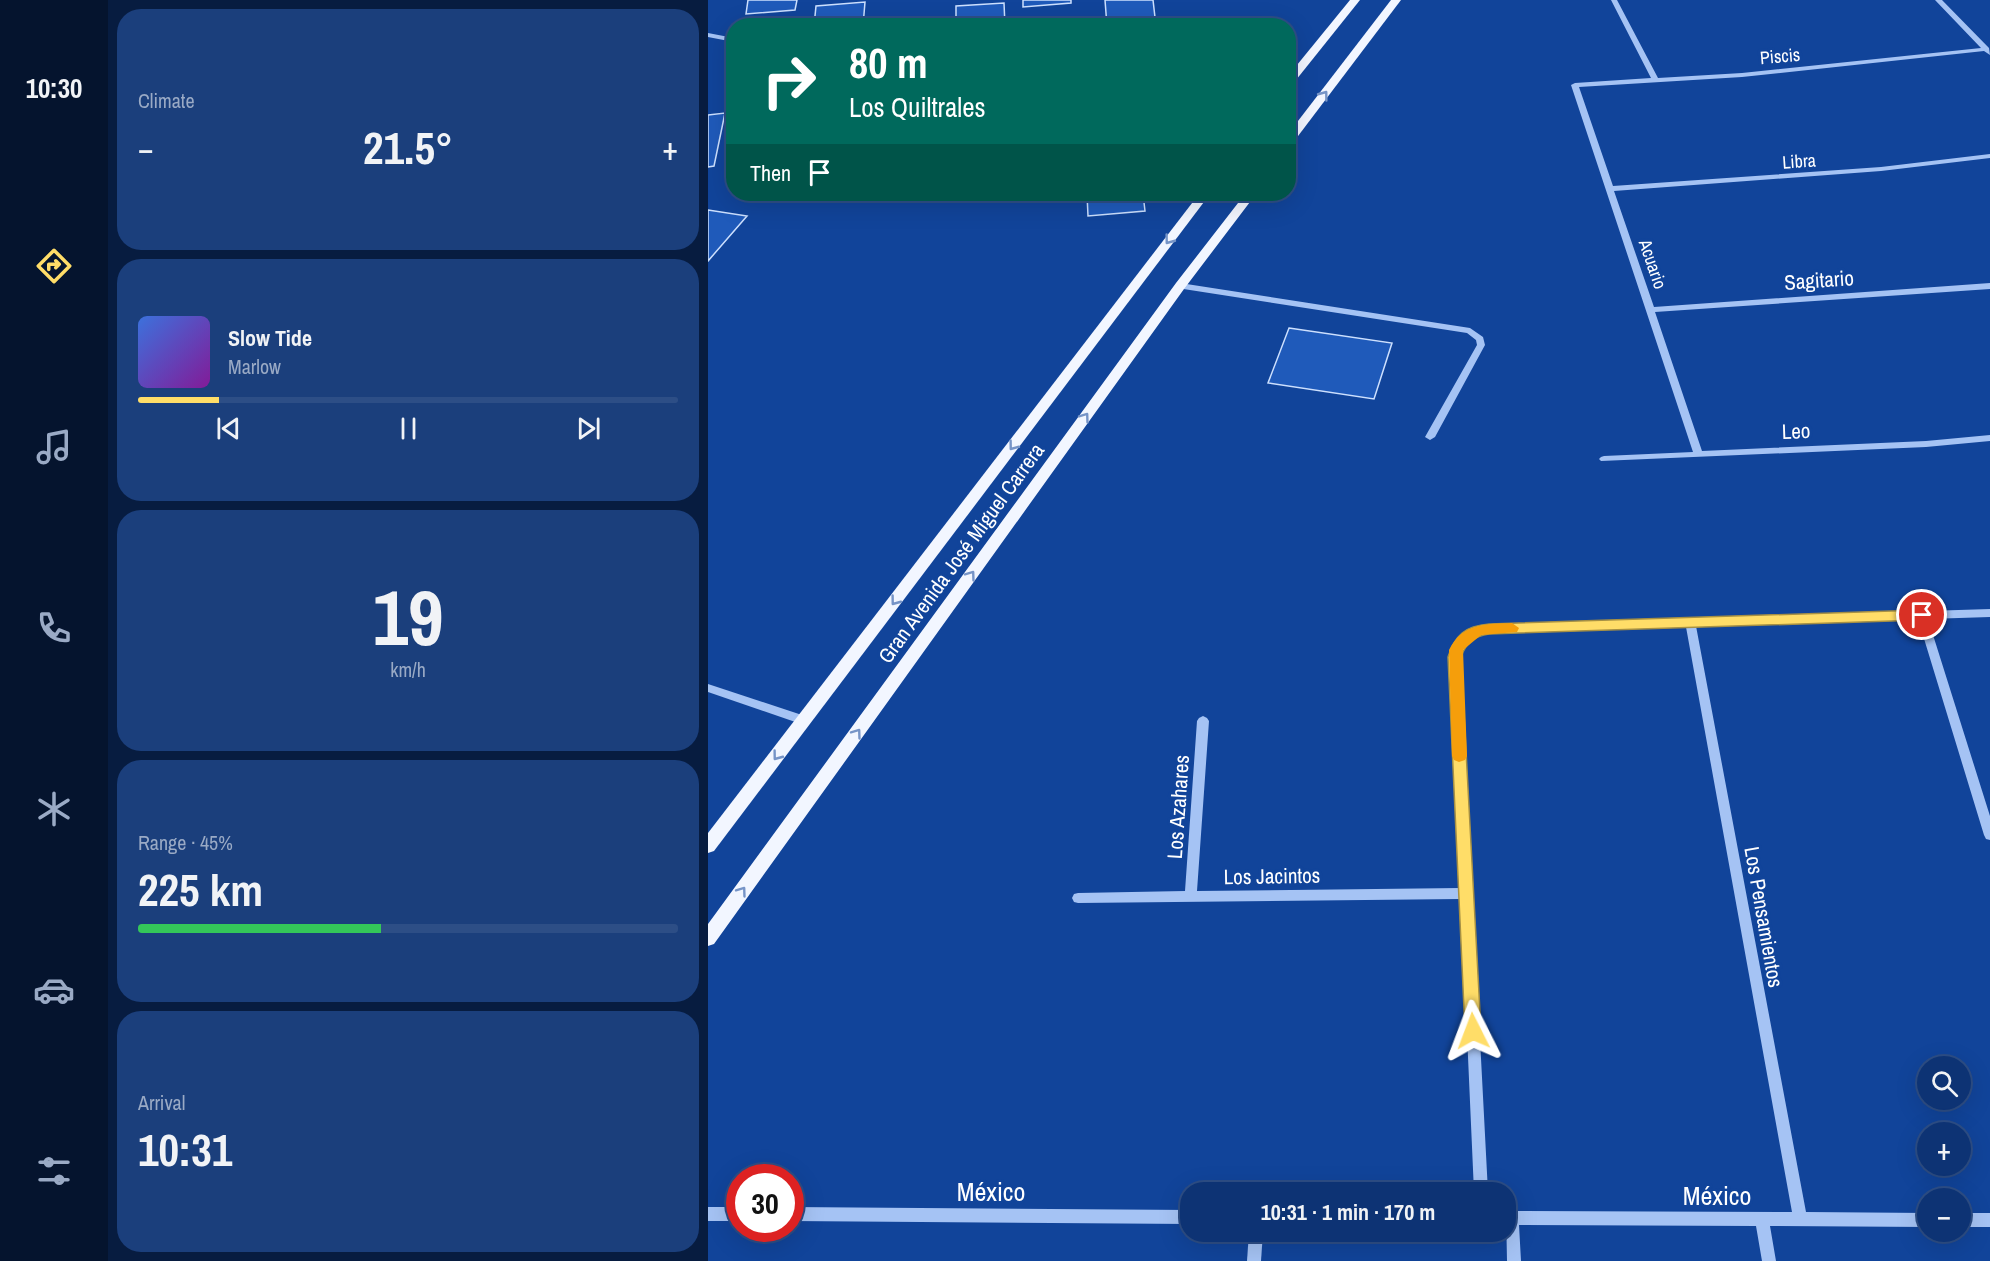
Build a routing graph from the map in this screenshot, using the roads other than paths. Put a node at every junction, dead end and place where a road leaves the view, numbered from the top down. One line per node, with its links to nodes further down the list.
1 (1355, 0): 8 (main road)
2 (1396, 0): 11 (main road, one-way to 2)
3 (1614, 0): 9 (street)
4 (1938, 0): 7 (street)
5 (708, 35): 6 (street)
6 (726, 38)
7 (1988, 51): 9 (street, Piscis)
8 (1296, 72)
9 (1656, 80): 10 (street, Piscis)
10 (1575, 86): 13 (street, Acuario)
11 (1296, 131)
12 (1990, 156): 13 (street, Libra)
13 (1610, 189): 18 (street, Acuario)
14 (1199, 201): 27 (main road, Gran Avenida José Miguel Carrera, one-way to 27)
15 (1245, 201): 16 (main road, Gran Avenida José Miguel Carrera)
16 (1180, 285): 19 (street); 34 (main road, Gran Avenida José Miguel Carrera, one-way to 16)
17 (1990, 286): 18 (street, Sagitario)
18 (1651, 310): 21 (street, Acuario)
19 (1430, 437)
20 (1990, 438): 21 (street, Leo)
21 (1698, 453): 22 (street, Leo)
22 (1604, 459)
23 (1990, 613): 24 (street)
24 (1922, 615): 25 (street); 29 (street)
25 (1690, 622): 31 (street); 42 (street, Los Pensamientos)
26 (708, 688): 27 (street)
27 (804, 720): 30 (main road, Gran Avenida José Miguel Carrera, one-way to 30)
28 (1203, 721): 32 (street, Los Azahares)
29 (1990, 835)
30 (708, 846)
31 (1466, 893): 32 (street, Los Jacintos); 35 (street)
32 (1191, 897): 33 (street, Los Jacintos)
33 (1078, 898)
34 (708, 938)
35 (1480, 1182)
36 (708, 1214): 37 (street)
37 (726, 1214)
38 (804, 1214): 39 (street, México)
39 (1180, 1216)
40 (1516, 1218): 41 (street, México)
41 (1762, 1219): 42 (street, México); 50 (street)
42 (1800, 1219): 43 (street, México)
43 (1917, 1220)
44 (1971, 1220): 45 (street)
45 (1990, 1220)
46 (1255, 1242): 48 (street)
47 (1512, 1242): 49 (street)
48 (1254, 1261)
49 (1514, 1261)
50 (1769, 1261)

